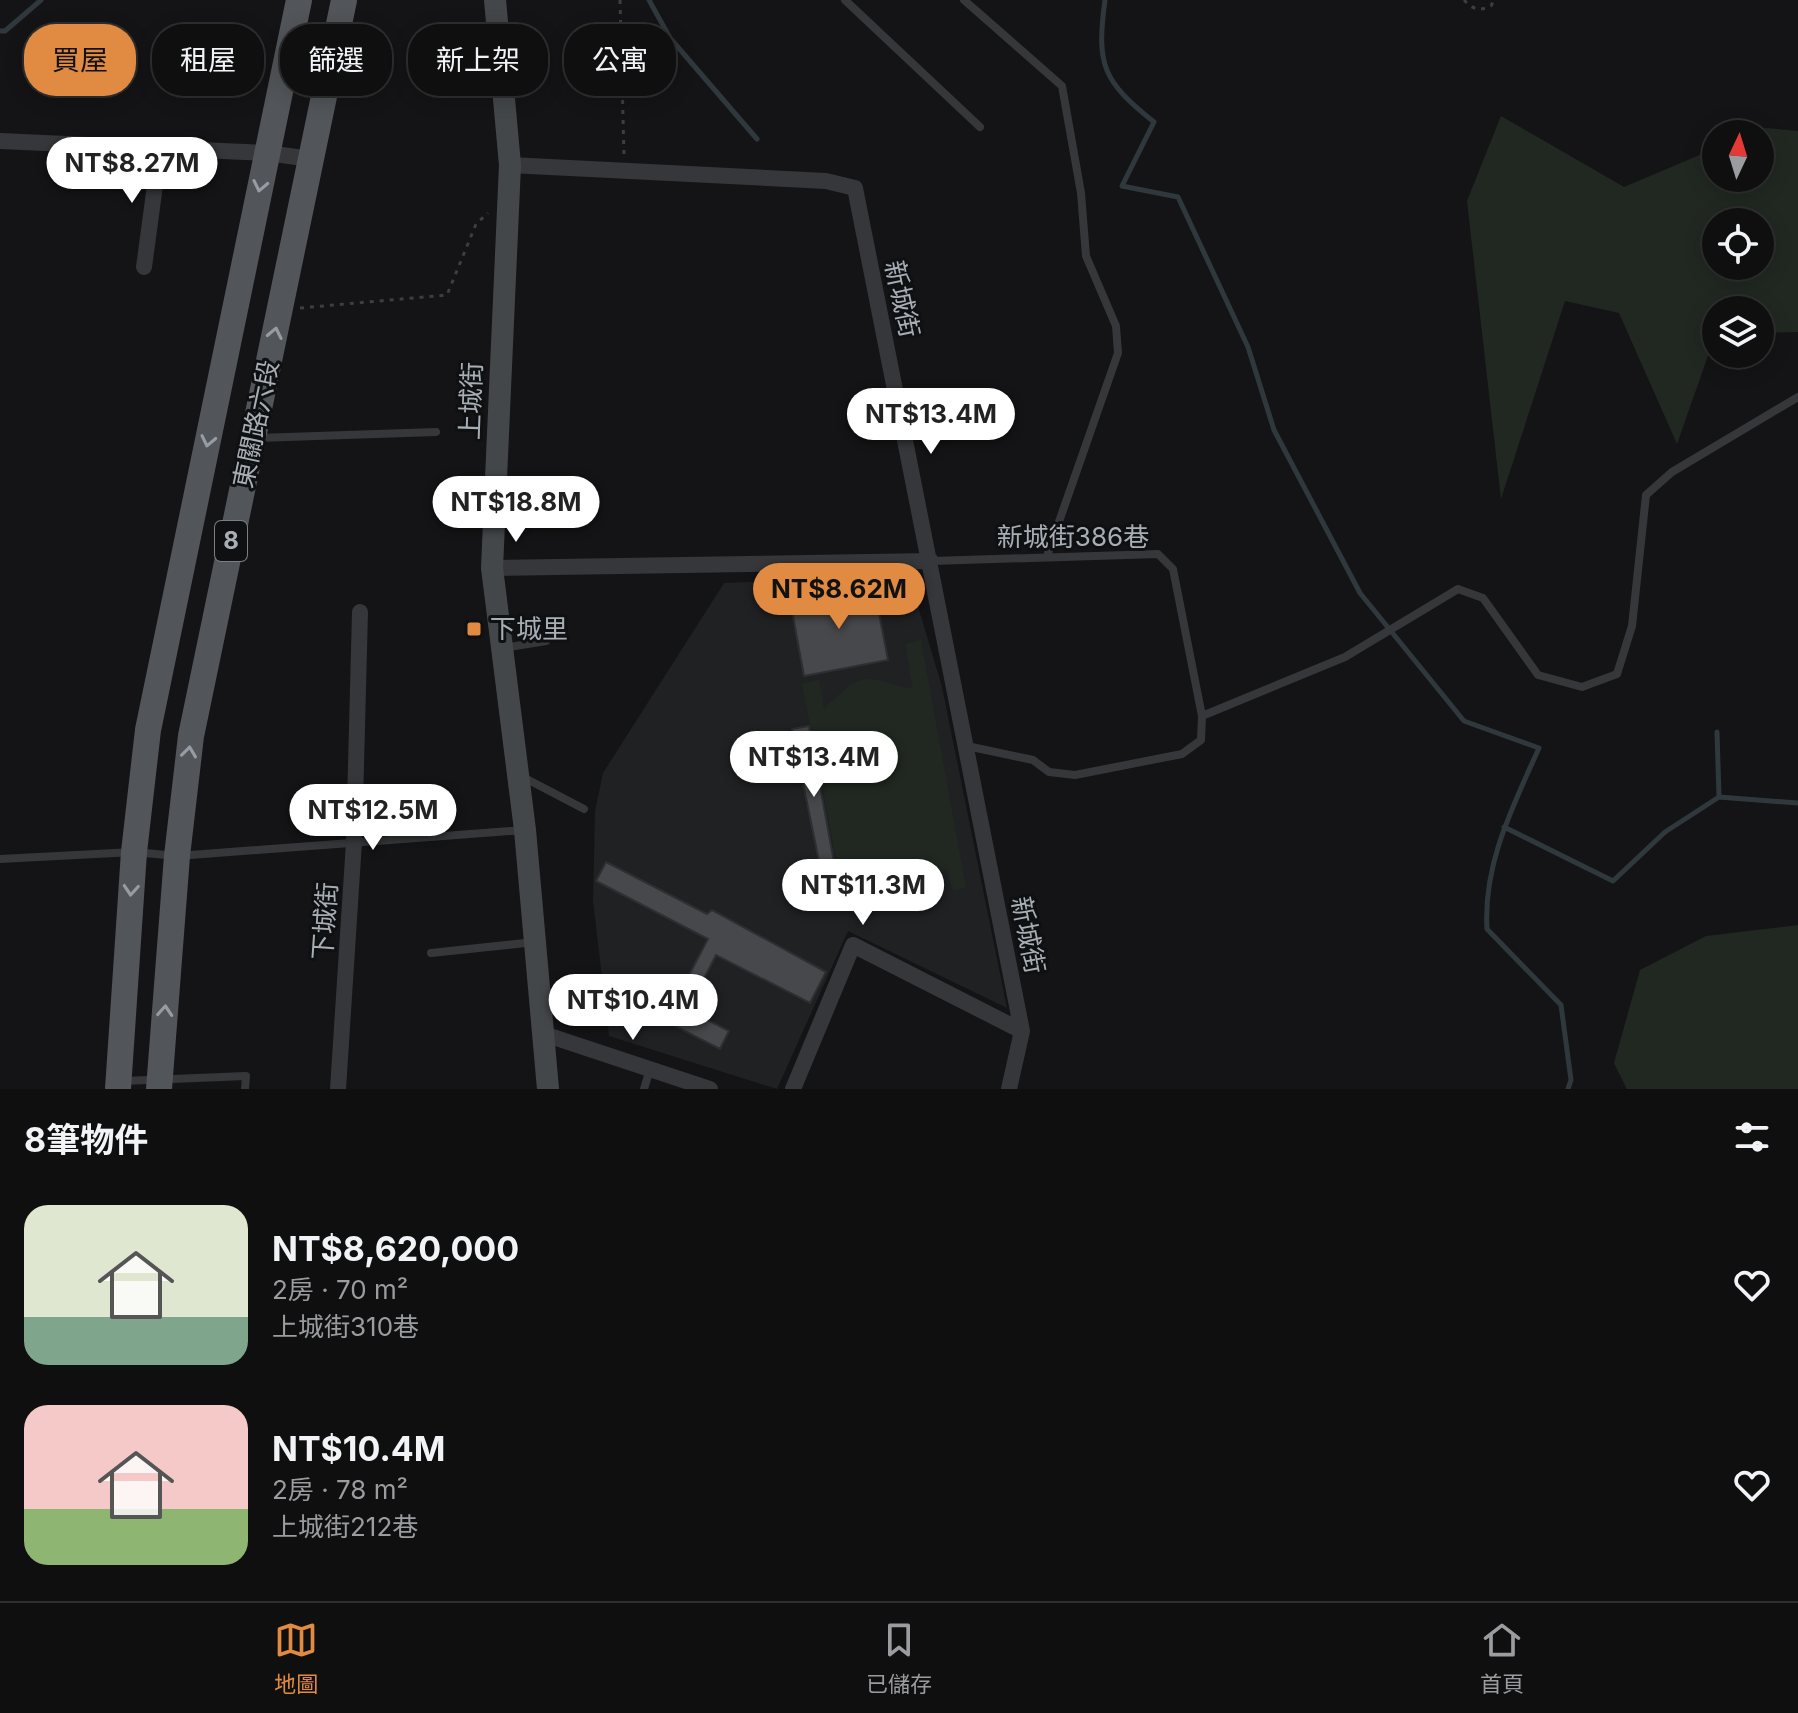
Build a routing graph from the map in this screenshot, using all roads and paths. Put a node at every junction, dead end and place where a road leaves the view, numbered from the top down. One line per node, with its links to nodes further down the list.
1 (299, 0): 12 (main road, 東關路六段 / 8)
2 (344, 0): 13 (main road, 東關路六段 / 8)
3 (495, 0): 14 (street, 上城街)
4 (620, 0): 15 (path)
5 (845, 0): 9 (lane)
6 (964, 0): 22 (lane)
7 (1464, 0): 8 (path)
8 (1494, 0)
9 (980, 127)
10 (0, 141): 11 (street)
11 (160, 148): 12 (street); 17 (street)
12 (267, 153): 13 (street); 34 (main road, 東關路六段 / 8, one-way to 34)
13 (311, 159): 18 (main road, 東關路六段 / 8)
14 (510, 165): 15 (street, 新城街); 16 (street, 上城街)
15 (624, 171): 23 (street, 新城街)
16 (507, 197): 18 (path); 24 (street, 上城街)
17 (144, 267)
18 (280, 310): 21 (main road, 東關路六段 / 8, one-way to 18)
19 (1798, 397): 28 (lane)
20 (436, 432): 21 (lane)
21 (252, 438): 35 (main road, 東關路六段 / 8, one-way to 21)
22 (1047, 556): 23 (lane, 新城街386巷); 28 (lane, 新城街386巷)
23 (931, 561): 24 (street); 29 (street, 新城街)
24 (492, 568): 27 (street, 上城街)
25 (360, 612): 33 (street, 下城街)
26 (546, 641): 27 (lane)
27 (502, 648): 30 (street, 上城街)
28 (1202, 716): 29 (lane)
29 (967, 746): 39 (street, 新城街)
30 (518, 775): 31 (lane); 32 (street, 上城街)
31 (584, 809)
32 (525, 830): 33 (lane); 37 (street, 上城街)
33 (354, 842): 35 (lane); 45 (street, 下城街)
34 (134, 852): 35 (lane); 36 (lane); 42 (main road, 東關路六段 / 8, one-way to 42)
35 (177, 856): 43 (main road, 東關路六段 / 8, one-way to 35)
36 (0, 859)
37 (535, 942): 38 (lane); 40 (street, 上城街)
38 (431, 953)
39 (1022, 1031): 49 (street); 50 (street, 新城街)
40 (544, 1034): 41 (street); 46 (street, 上城街)
41 (650, 1069): 47 (lane); 48 (street)
42 (118, 1085): 43 (lane)
43 (159, 1085): 44 (lane)
44 (245, 1089)
45 (338, 1089)
46 (548, 1089)
47 (644, 1089)
48 (710, 1089)
49 (793, 1089)
50 (1009, 1089)

